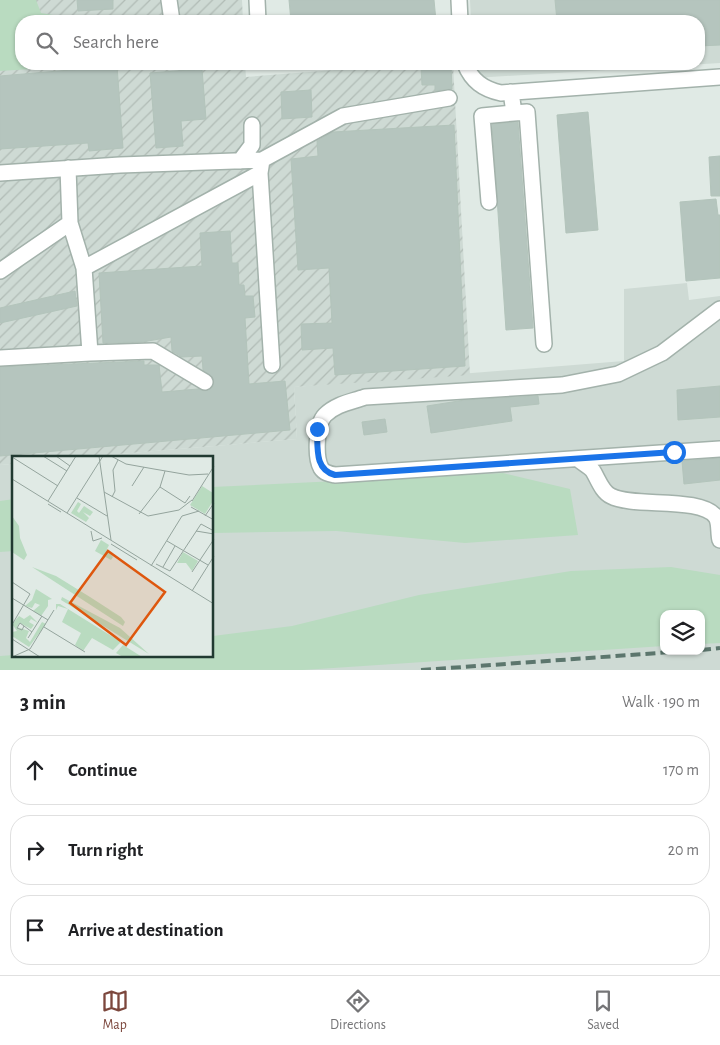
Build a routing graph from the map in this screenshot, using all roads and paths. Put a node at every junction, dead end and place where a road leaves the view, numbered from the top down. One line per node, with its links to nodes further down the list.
1 (170, 0): 4 (lane)
2 (257, 0): 5 (lane)
3 (459, 0): 6 (lane)
4 (171, 15)
5 (258, 15)
6 (460, 15)
7 (468, 70): 9 (lane)
8 (720, 77): 9 (lane)
9 (511, 92): 11 (lane)
10 (449, 98): 14 (lane)
11 (514, 113): 17 (lane); 22 (lane)
12 (252, 125): 13 (lane)
13 (240, 161): 14 (lane); 15 (lane)
14 (261, 167): 19 (lane); 25 (lane)
15 (68, 168): 16 (lane); 18 (lane)
16 (0, 174)
17 (489, 202)
18 (70, 223): 19 (lane); 20 (lane)
19 (84, 268): 23 (lane)
20 (0, 271)
21 (720, 309): 28 (lane)
22 (544, 344)
23 (90, 352): 24 (lane); 26 (lane)
24 (0, 358)
25 (272, 366)
26 (205, 382)
27 (720, 449): 28 (lane)
28 (578, 459): 29 (lane)
29 (718, 517): 30 (lane)
30 (720, 540)

